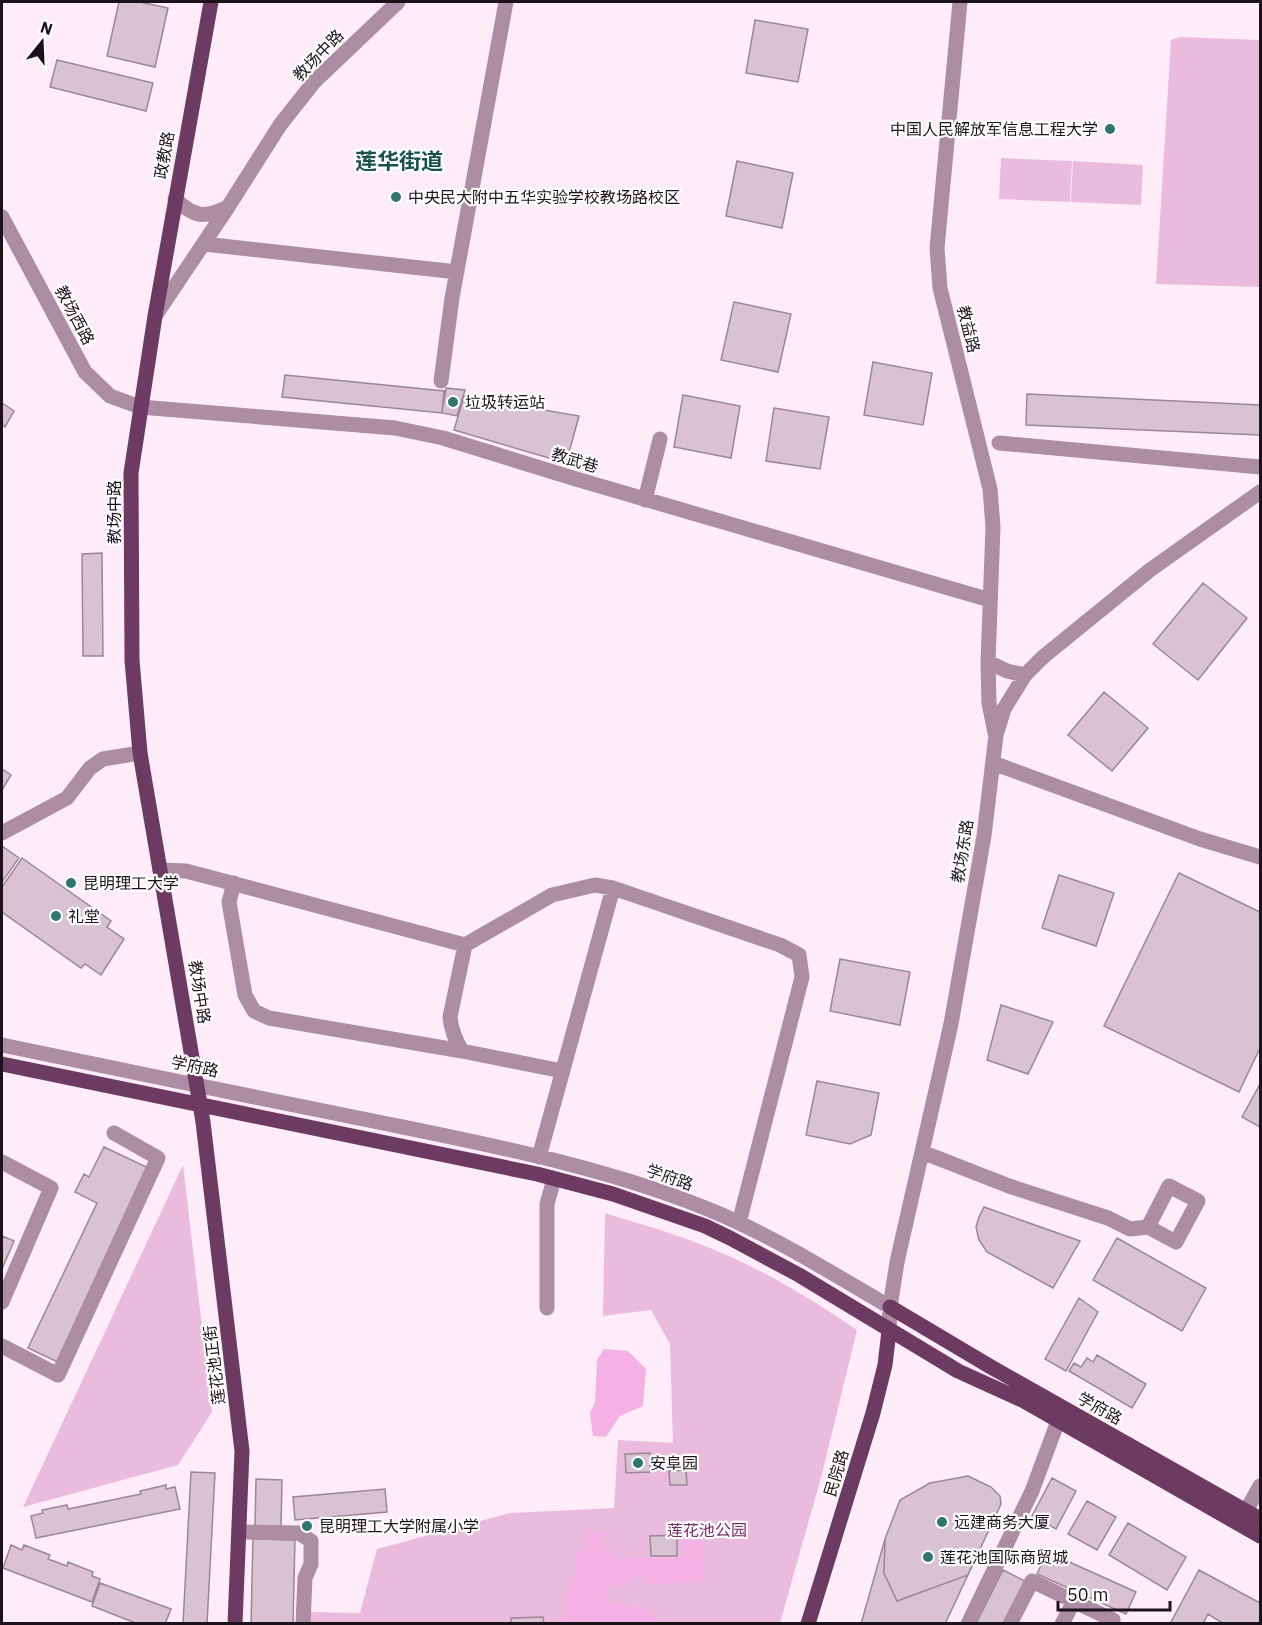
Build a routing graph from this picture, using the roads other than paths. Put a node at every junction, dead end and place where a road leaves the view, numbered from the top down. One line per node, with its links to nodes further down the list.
1 (211, 2): 5 (main road, 政教路)
2 (398, 2): 6 (street, 教场中路)
3 (506, 2): 9 (street)
4 (960, 2): 18 (street, 教益路)
5 (175, 199): 6 (street); 10 (main road, 政教路)
6 (228, 207): 8 (street, 教场中路)
7 (2, 217): 12 (street, 教场西路)
8 (204, 244): 9 (street); 10 (street, 教场中路)
9 (457, 272): 11 (street)
10 (154, 316): 12 (main road, 教场中路)
11 (441, 381)
12 (140, 407): 17 (street, 教武巷); 22 (main road, 教场中路)
13 (660, 439): 17 (street)
14 (999, 443): 15 (street)
15 (1260, 467)
16 (1260, 492): 20 (street, 教场东路)
17 (645, 500): 18 (street, 教武巷)
18 (990, 600): 19 (street, 教益路)
19 (988, 662): 20 (street); 21 (street, 教益路)
20 (1025, 675): 21 (street, 教场东路)
21 (996, 735): 23 (street, 教场东路)
22 (134, 753): 24 (street); 26 (main road, 教场中路)
23 (993, 763): 25 (street); 37 (street, 教场东路)
24 (2, 833)
25 (1260, 857)
26 (160, 870): 27 (street); 34 (main road, 教场中路)
27 (234, 883): 29 (street); 31 (street)
28 (613, 888): 29 (street); 33 (street); 41 (street)
29 (465, 945): 31 (street)
30 (2, 1045): 34 (street, 学府路)
31 (462, 1051): 33 (street)
32 (2, 1064): 35 (main road, 学府路)
33 (562, 1071): 38 (street)
34 (196, 1085): 35 (main road, 教场中路); 38 (street, 学府路)
35 (199, 1105): 40 (main road, 学府路); 52 (main road, 莲花池正街)
36 (114, 1133): 47 (street)
37 (922, 1152): 42 (street); 45 (street, 教场东路)
38 (539, 1157): 41 (street, 学府路)
39 (2, 1162): 43 (street)
40 (554, 1179): 44 (street); 46 (main road, 学府路)
41 (739, 1223): 45 (street, 学府路)
42 (1148, 1227)
43 (2, 1302)
44 (547, 1308)
45 (890, 1308): 46 (street, 教场东路); 50 (main road, 学府路)
46 (889, 1331): 48 (main road, 学府路); 57 (main road, 民院路)
47 (2, 1346)
48 (1058, 1421): 53 (main road, 学府路); 58 (street)
49 (1260, 1486): 50 (street)
50 (1246, 1511): 51 (main road, 学府路)
51 (1260, 1519)
52 (239, 1532): 55 (main road, 莲花池正街); 56 (street)
53 (1260, 1536)
54 (1074, 1601): 59 (street); 60 (street); 61 (street)
55 (235, 1623)
56 (303, 1623)
57 (808, 1623)
58 (968, 1623)
59 (1010, 1623)
60 (1062, 1623)
61 (1112, 1623)

